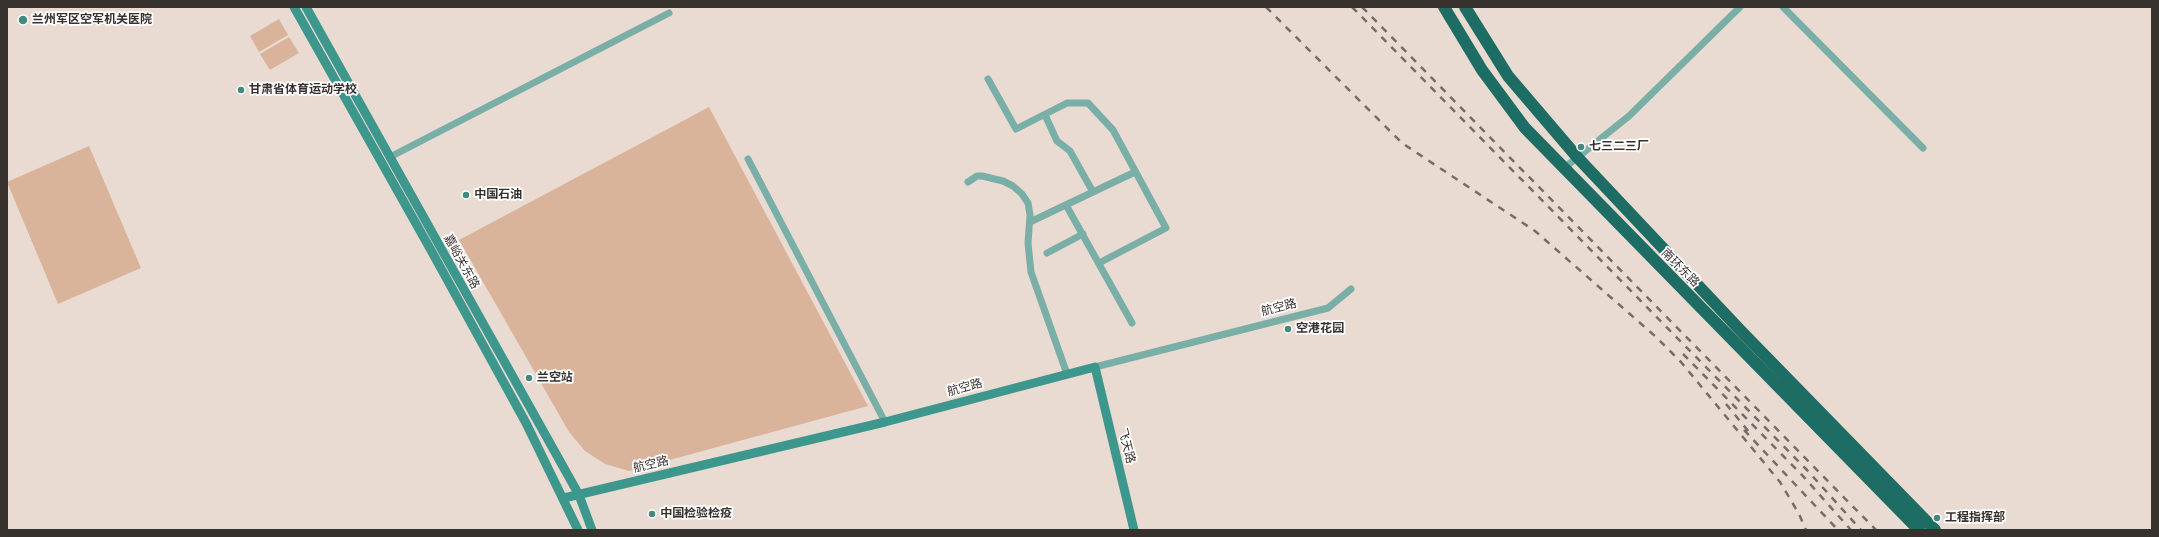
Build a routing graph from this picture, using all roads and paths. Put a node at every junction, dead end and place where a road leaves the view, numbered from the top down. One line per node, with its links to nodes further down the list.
1 (294, 7): 29 (main road, 嘉峪关东路)
2 (306, 7): 11 (main road, 嘉峪关东路)
3 (1444, 7): 14 (highway, 南环东路)
4 (1465, 7): 12 (highway, 南环东路)
5 (1740, 7): 12 (street)
6 (1783, 7): 10 (street)
7 (669, 13): 11 (street)
8 (988, 79): 9 (street)
9 (1045, 115): 15 (street); 17 (street)
10 (1923, 148)
11 (390, 157): 28 (main road, 嘉峪关东路)
12 (1578, 158): 14 (street); 34 (highway, 南环东路)
13 (748, 159): 27 (street)
14 (1563, 169): 30 (highway, 南环东路)
15 (1135, 172): 17 (street); 22 (street)
16 (968, 182): 19 (street)
17 (1093, 192): 18 (street)
18 (1066, 205): 19 (street); 20 (street)
19 (1030, 222): 26 (street)
20 (1083, 234): 21 (street); 22 (street)
21 (1047, 253)
22 (1099, 263): 24 (street)
23 (1351, 289): 25 (street, 航空路)
24 (1132, 323)
25 (1094, 367): 26 (main road, 航空路); 33 (main road, 飞天路)
26 (1067, 374): 27 (main road, 航空路)
27 (885, 422): 28 (main road, 航空路)
28 (579, 495): 29 (main road, 航空路); 32 (main road, 嘉峪关东路)
29 (564, 498): 31 (main road, 嘉峪关东路)
30 (1913, 528)
31 (578, 530)
32 (592, 530)
33 (1134, 530)
34 (1935, 530)

